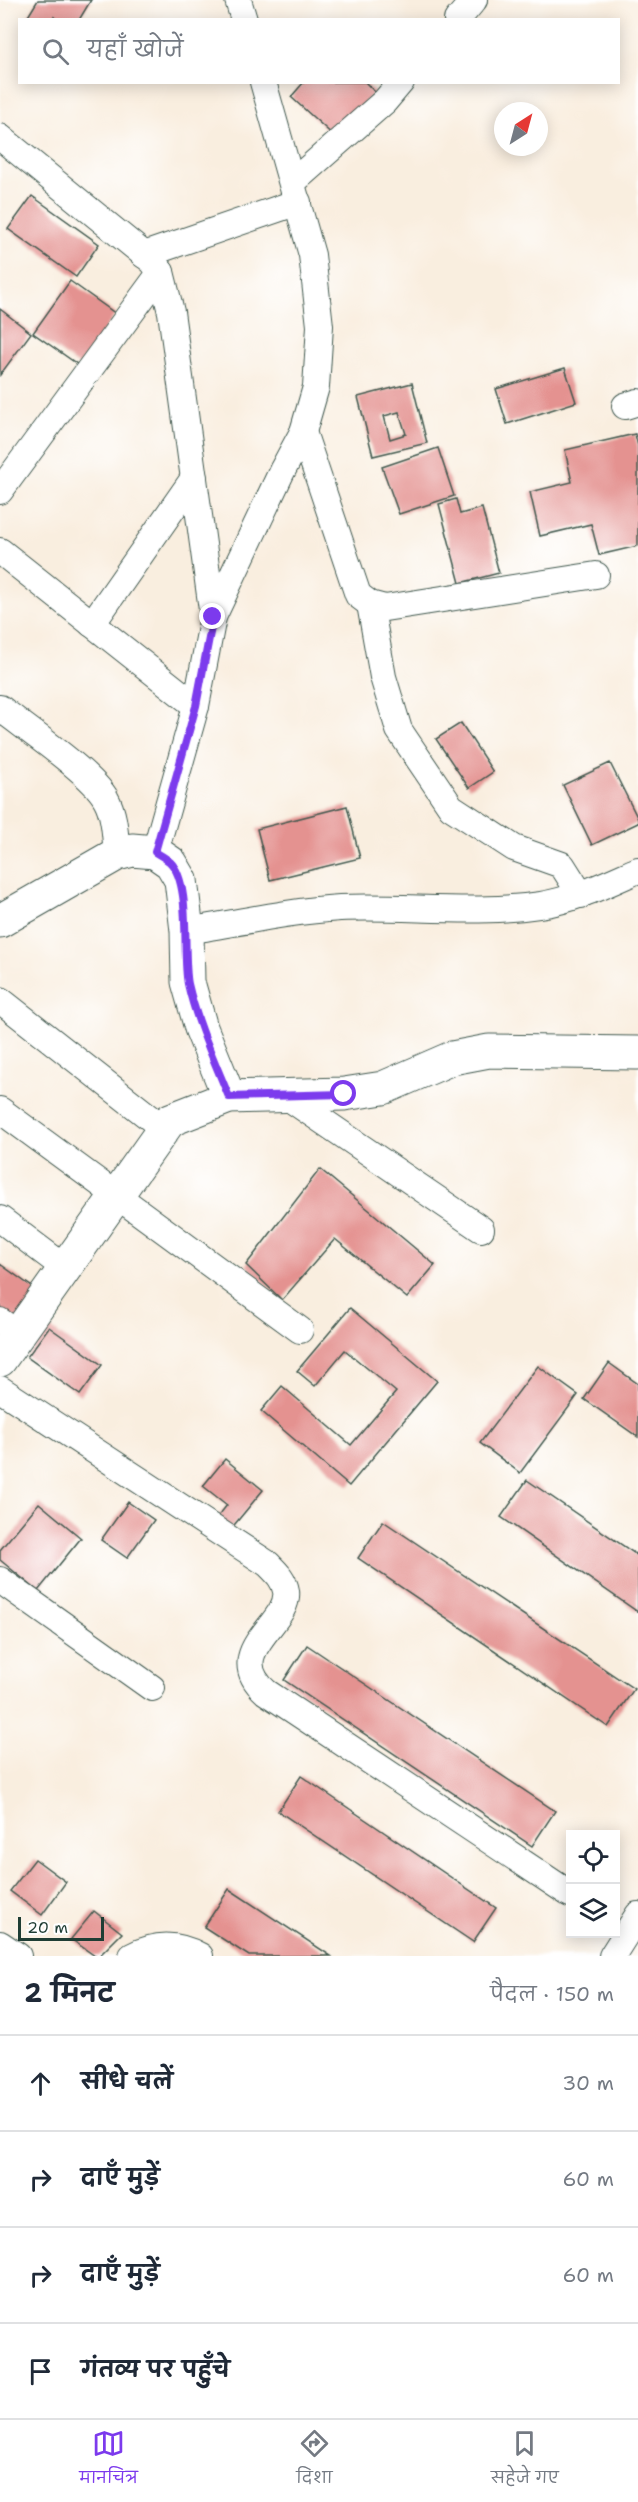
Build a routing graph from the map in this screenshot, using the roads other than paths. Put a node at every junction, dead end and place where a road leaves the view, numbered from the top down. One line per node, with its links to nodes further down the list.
1 (238, 0): 3 (street)
2 (474, 0): 4 (street)
3 (243, 18)
4 (459, 18)
5 (264, 84): 8 (street)
6 (399, 84): 8 (street)
7 (0, 137): 9 (street)
8 (295, 192): 9 (street); 10 (street)
9 (153, 264): 11 (street); 12 (street)
10 (303, 432): 15 (street); 16 (street)
11 (194, 478): 16 (street); 17 (street)
12 (0, 491)
13 (0, 551): 17 (street)
14 (596, 574): 15 (street)
15 (370, 604): 23 (street)
16 (213, 617): 18 (street)
17 (92, 624): 18 (street)
18 (196, 706): 20 (street)
19 (0, 708): 21 (street)
20 (155, 852): 21 (street); 25 (street)
21 (117, 854): 24 (street)
22 (638, 870): 23 (street)
23 (580, 895): 25 (street)
24 (0, 921)
25 (187, 931): 29 (street)
26 (0, 1000): 31 (street)
27 (638, 1053): 28 (street)
28 (286, 1096): 29 (street); 34 (street)
29 (229, 1097): 31 (street)
30 (0, 1110): 32 (street)
31 (163, 1128): 32 (street)
32 (116, 1196): 35 (street); 36 (street)
33 (0, 1219): 35 (street)
34 (481, 1229)
35 (65, 1268): 37 (street)
36 (300, 1330)
37 (6, 1338)
38 (0, 1389): 41 (street)
39 (0, 1580): 40 (street)
40 (152, 1688)
41 (566, 1891)
42 (627, 1923): 47 (street)
43 (0, 1944): 44 (street)
44 (18, 1956)
45 (132, 1956): 46 (street)
46 (200, 1956)
47 (612, 1956)

